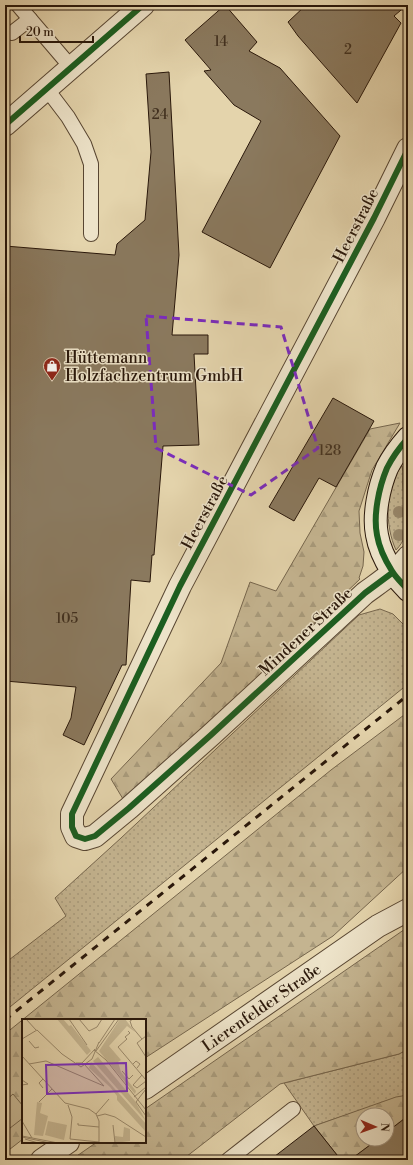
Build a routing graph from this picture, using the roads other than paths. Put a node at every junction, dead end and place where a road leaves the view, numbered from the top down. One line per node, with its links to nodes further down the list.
1 (18, 5): 3 (lane)
2 (143, 5): 5 (street)
3 (30, 19): 4 (lane); 5 (lane)
4 (12, 34)
5 (71, 67): 6 (street)
6 (46, 88): 7 (street); 9 (lane)
7 (5, 124)
8 (408, 149): 13 (street, Heerstraße)
9 (91, 234)
10 (408, 438): 11 (street)
11 (403, 564): 12 (street); 13 (street, Mindener Straße)
12 (408, 590)
13 (129, 808)
14 (408, 894): 16 (street, Lierenfelder Straße)
15 (408, 910): 16 (street, Lierenfelder Straße)
16 (378, 926): 17 (street, Lierenfelder Straße)
17 (146, 1087)
18 (293, 1109): 21 (lane)
19 (67, 1143): 20 (street)
20 (42, 1160)
21 (228, 1160)

